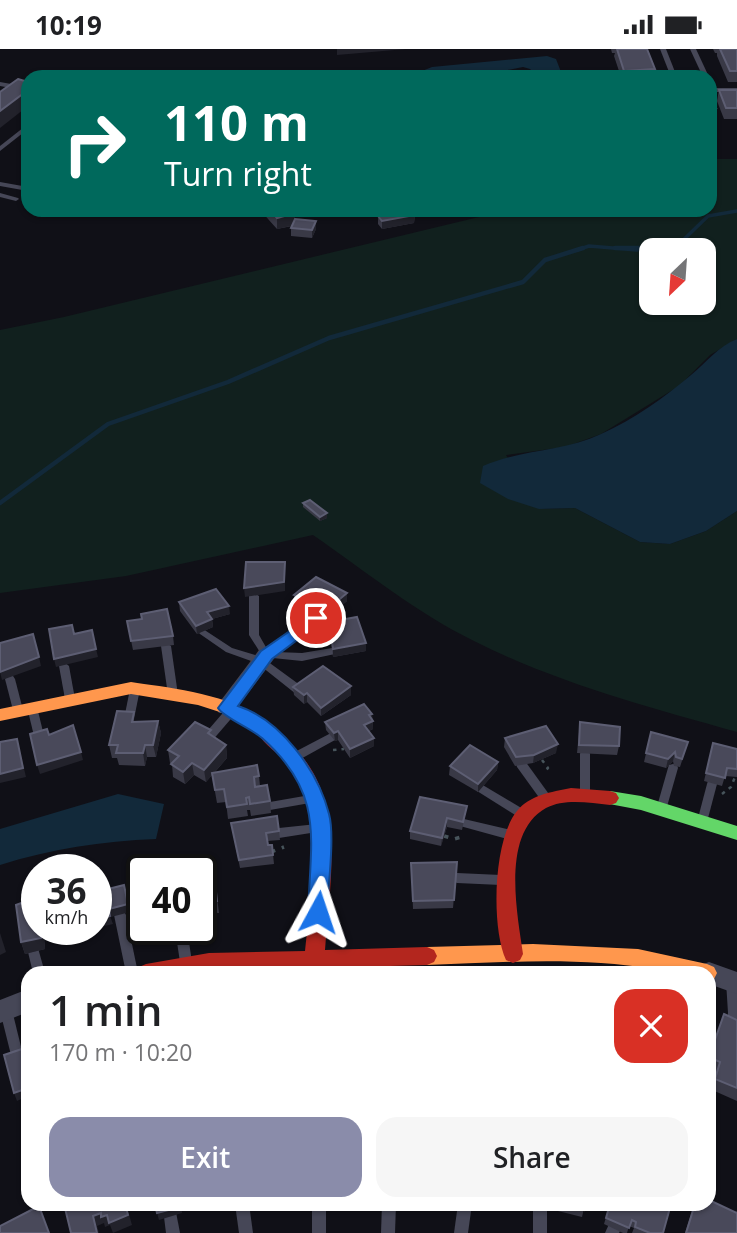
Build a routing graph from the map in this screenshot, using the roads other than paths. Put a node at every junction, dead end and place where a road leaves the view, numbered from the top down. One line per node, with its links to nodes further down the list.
1 (663, 49): 3 (lane)
2 (693, 49): 4 (lane)
3 (671, 70)
4 (703, 70)
5 (0, 84): 6 (lane)
6 (21, 88)
7 (717, 89): 8 (lane)
8 (737, 90)
9 (21, 132): 10 (lane)
10 (0, 149)
11 (0, 185): 12 (lane)
12 (21, 188)
13 (0, 195): 14 (lane)
14 (16, 199)
15 (254, 596): 20 (lane)
16 (316, 618): 20 (lane)
17 (203, 632): 20 (lane)
18 (166, 646): 25 (lane)
19 (332, 652): 20 (lane)
20 (263, 659): 24 (lane); 28 (street)
21 (64, 666): 26 (lane)
22 (10, 679): 27 (lane)
23 (135, 689): 25 (street); 26 (street); 30 (lane)
24 (300, 691)
25 (173, 695): 28 (street)
26 (70, 699): 27 (street)
27 (25, 709): 29 (street); 33 (lane)
28 (229, 709): 32 (lane); 35 (street)
29 (0, 715)
30 (127, 724)
31 (331, 737): 35 (lane)
32 (207, 739)
33 (40, 740)
34 (584, 754): 40 (lane)
35 (293, 758): 41 (street)
36 (521, 764): 42 (lane)
37 (673, 768): 44 (lane)
38 (712, 783): 46 (lane)
39 (481, 788): 45 (lane)
40 (585, 793): 42 (street); 44 (street)
41 (314, 798): 43 (lane); 48 (street)
42 (547, 800): 45 (street)
43 (270, 806)
44 (661, 810): 46 (street)
45 (524, 815): 51 (street)
46 (702, 822): 50 (street)
47 (464, 823): 51 (lane)
48 (321, 828): 49 (lane); 58 (street)
49 (279, 832)
50 (737, 833)
51 (511, 835): 53 (street)
52 (457, 878): 53 (lane)
53 (505, 880): 57 (street)
54 (120, 915): 60 (lane)
55 (184, 945): 61 (lane)
56 (34, 952): 59 (lane)
57 (513, 954): 58 (street); 63 (street)
58 (314, 960): 62 (street)
59 (37, 966)
60 (131, 966)
61 (187, 966)
62 (251, 966)
63 (668, 966)
64 (716, 984): 66 (lane)
65 (11, 1008): 67 (lane)
66 (732, 1031)
67 (18, 1059)
68 (243, 1211): 75 (lane)
69 (318, 1211): 76 (lane)
70 (389, 1211): 77 (lane)
71 (464, 1211): 78 (lane)
72 (540, 1211): 79 (lane)
73 (171, 1217): 74 (lane)
74 (173, 1233)
75 (246, 1233)
76 (319, 1233)
77 (388, 1233)
78 (461, 1233)
79 (540, 1233)

